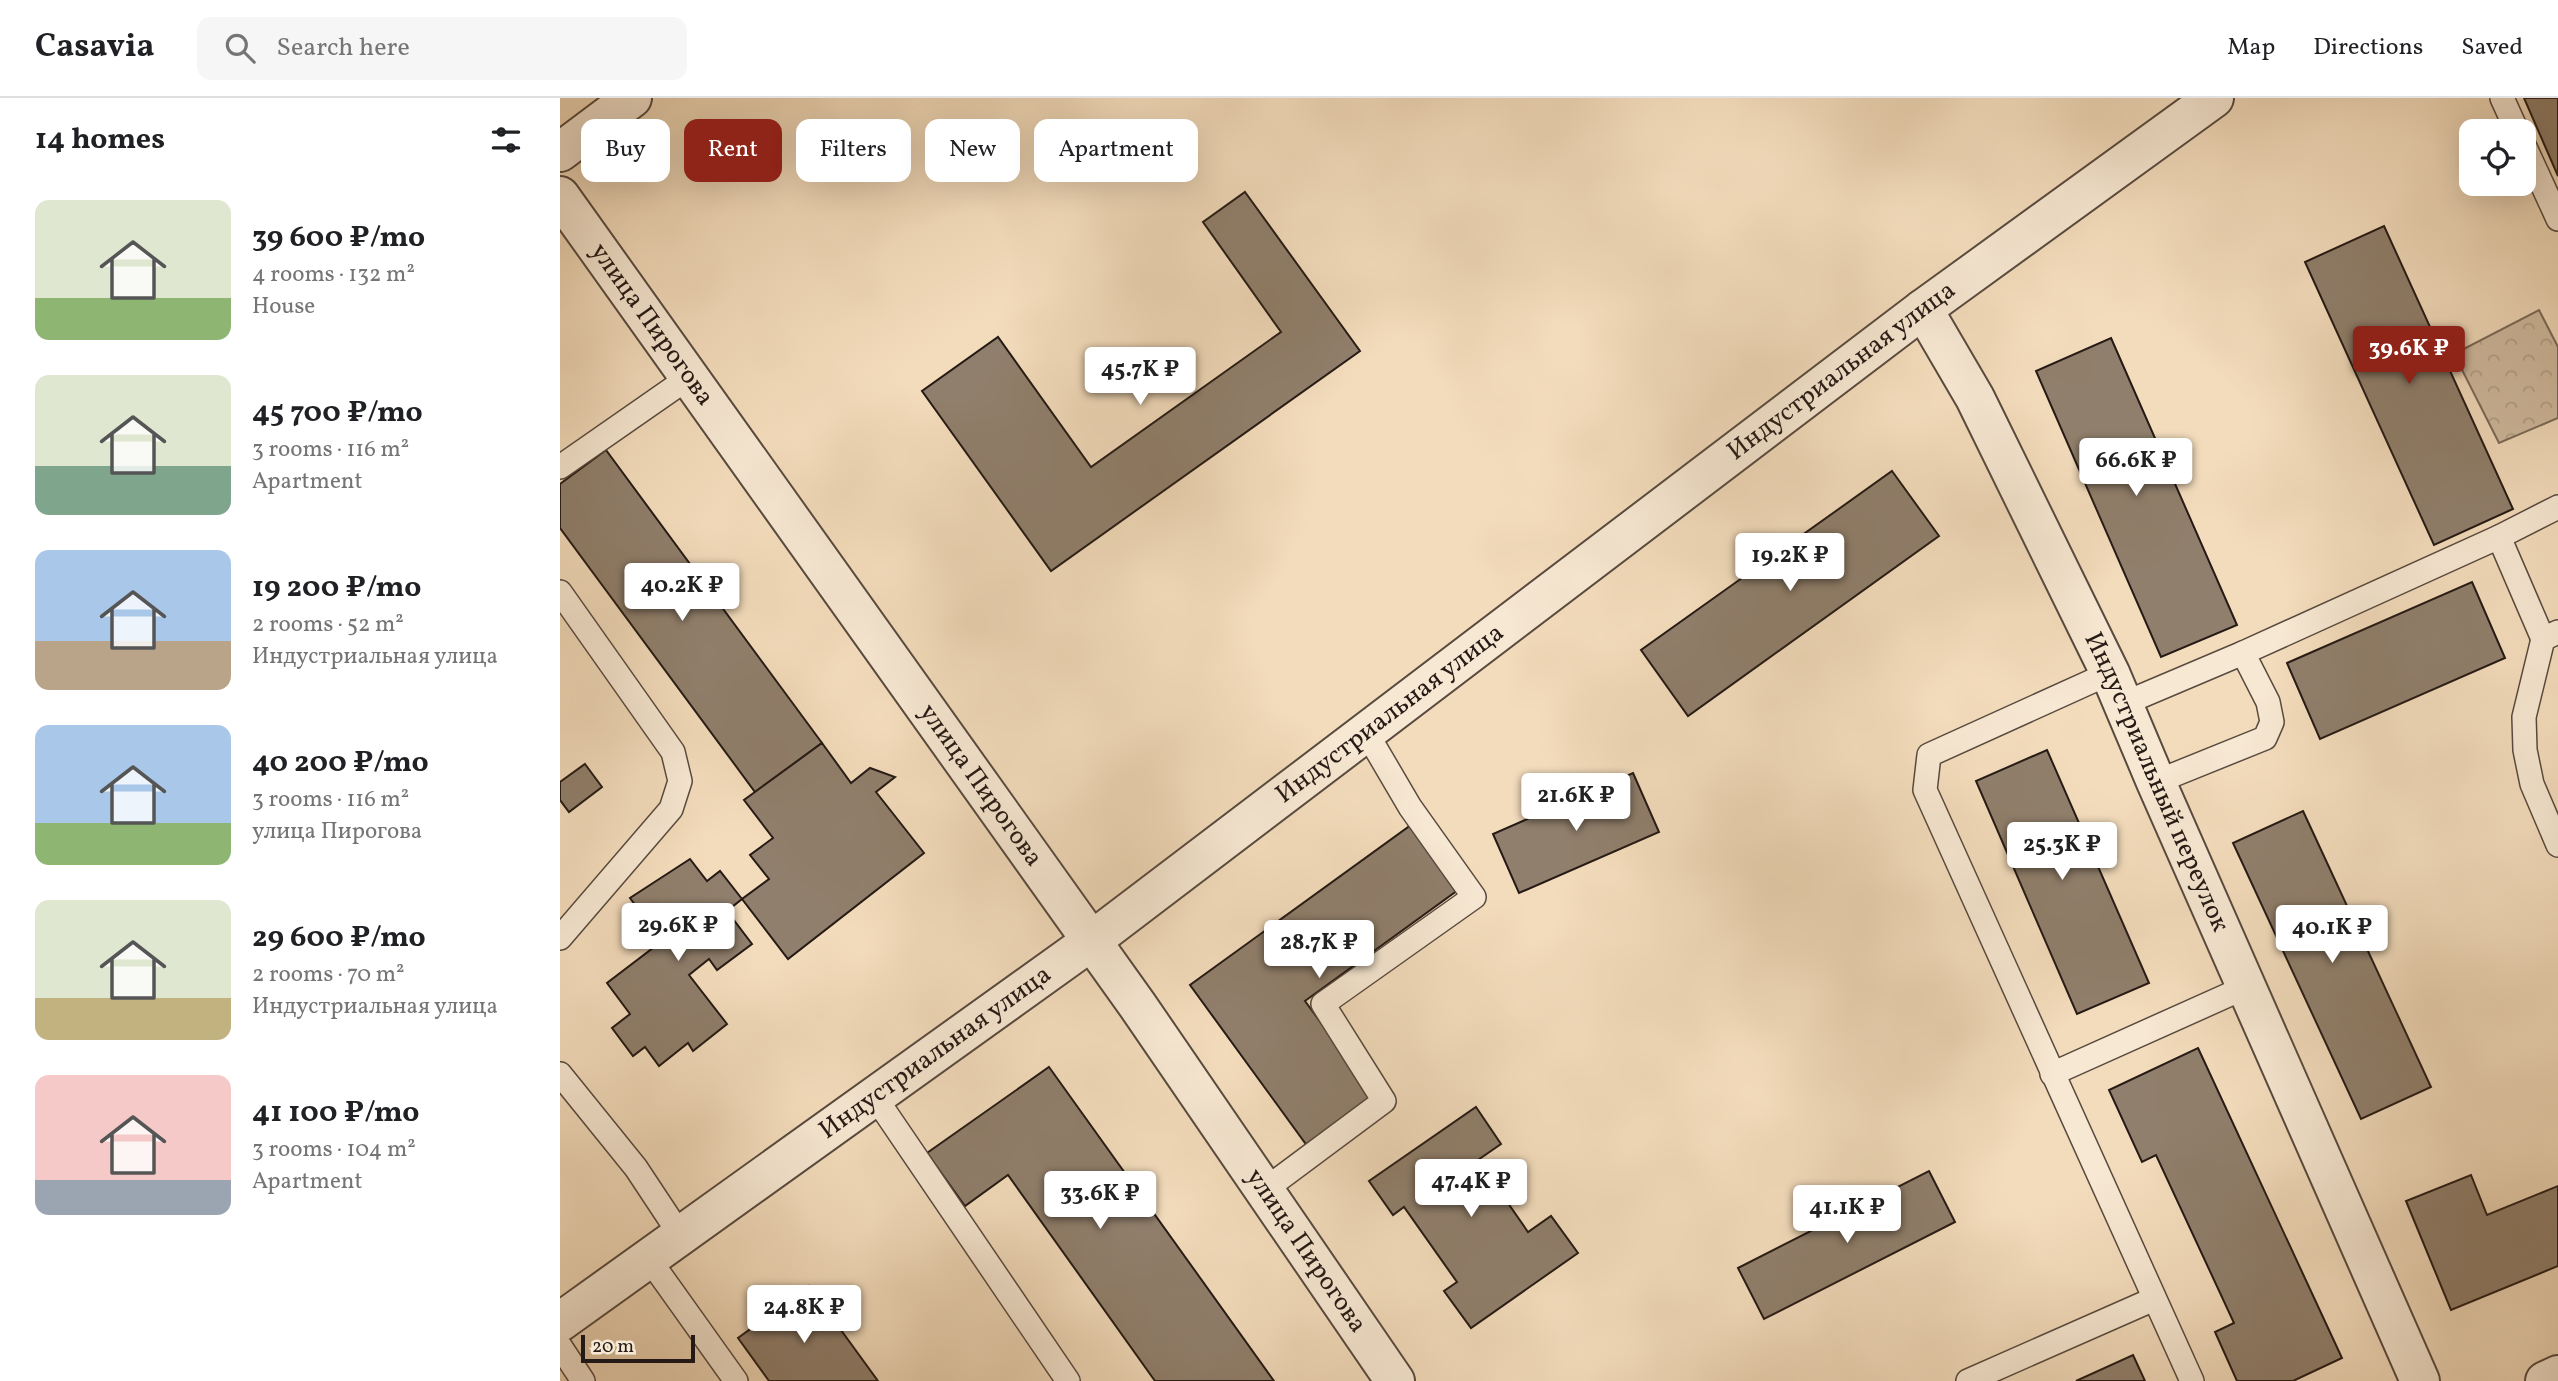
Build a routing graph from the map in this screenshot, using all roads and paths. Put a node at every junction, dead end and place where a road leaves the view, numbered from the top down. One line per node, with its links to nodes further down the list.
1 (632, 98): 5 (street)
2 (2214, 98): 9 (street, Индустриальная улица)
3 (2502, 98): 4 (lane)
4 (2512, 119)
5 (560, 152)
6 (2536, 171): 8 (lane)
7 (560, 196): 10 (street, улица Пирогова)
8 (2558, 219)
9 (1923, 309): 17 (street, Индустриальный переулок); 18 (street, Индустриальная улица)
10 (688, 378): 11 (lane); 22 (street, улица Пирогова)
11 (560, 467)
12 (2558, 507): 13 (lane)
13 (2499, 537): 15 (lane); 16 (lane)
14 (560, 592): 21 (lane)
15 (2550, 635): 20 (lane)
16 (2243, 653): 17 (lane); 19 (lane)
17 (2118, 688): 19 (street, Индустриальный переулок); 25 (lane)
18 (1366, 732): 22 (street, Индустриальная улица); 27 (lane)
19 (2156, 782): 23 (street, Индустриальный переулок)
20 (2558, 845)
21 (560, 938)
22 (1090, 942): 26 (street, Индустриальная улица); 27 (street, улица Пирогова)
23 (2246, 987): 25 (lane); 40 (street, Индустриальный переулок)
24 (560, 1074): 28 (lane)
25 (2052, 1074): 30 (lane)
26 (875, 1097): 28 (street, Индустриальная улица); 36 (lane)
27 (1263, 1191): 37 (street, улица Пирогова)
28 (681, 1236): 29 (street, Индустриальная улица)
29 (649, 1259): 31 (street, Индустриальная улица); 35 (lane)
30 (2154, 1299): 38 (lane); 39 (lane)
31 (560, 1322)
32 (560, 1346): 34 (lane)
33 (2558, 1375): 41 (street)
34 (583, 1381)
35 (736, 1381)
36 (1068, 1381)
37 (1395, 1381)
38 (1968, 1381)
39 (2192, 1381)
40 (2420, 1381)
41 (2545, 1381)

